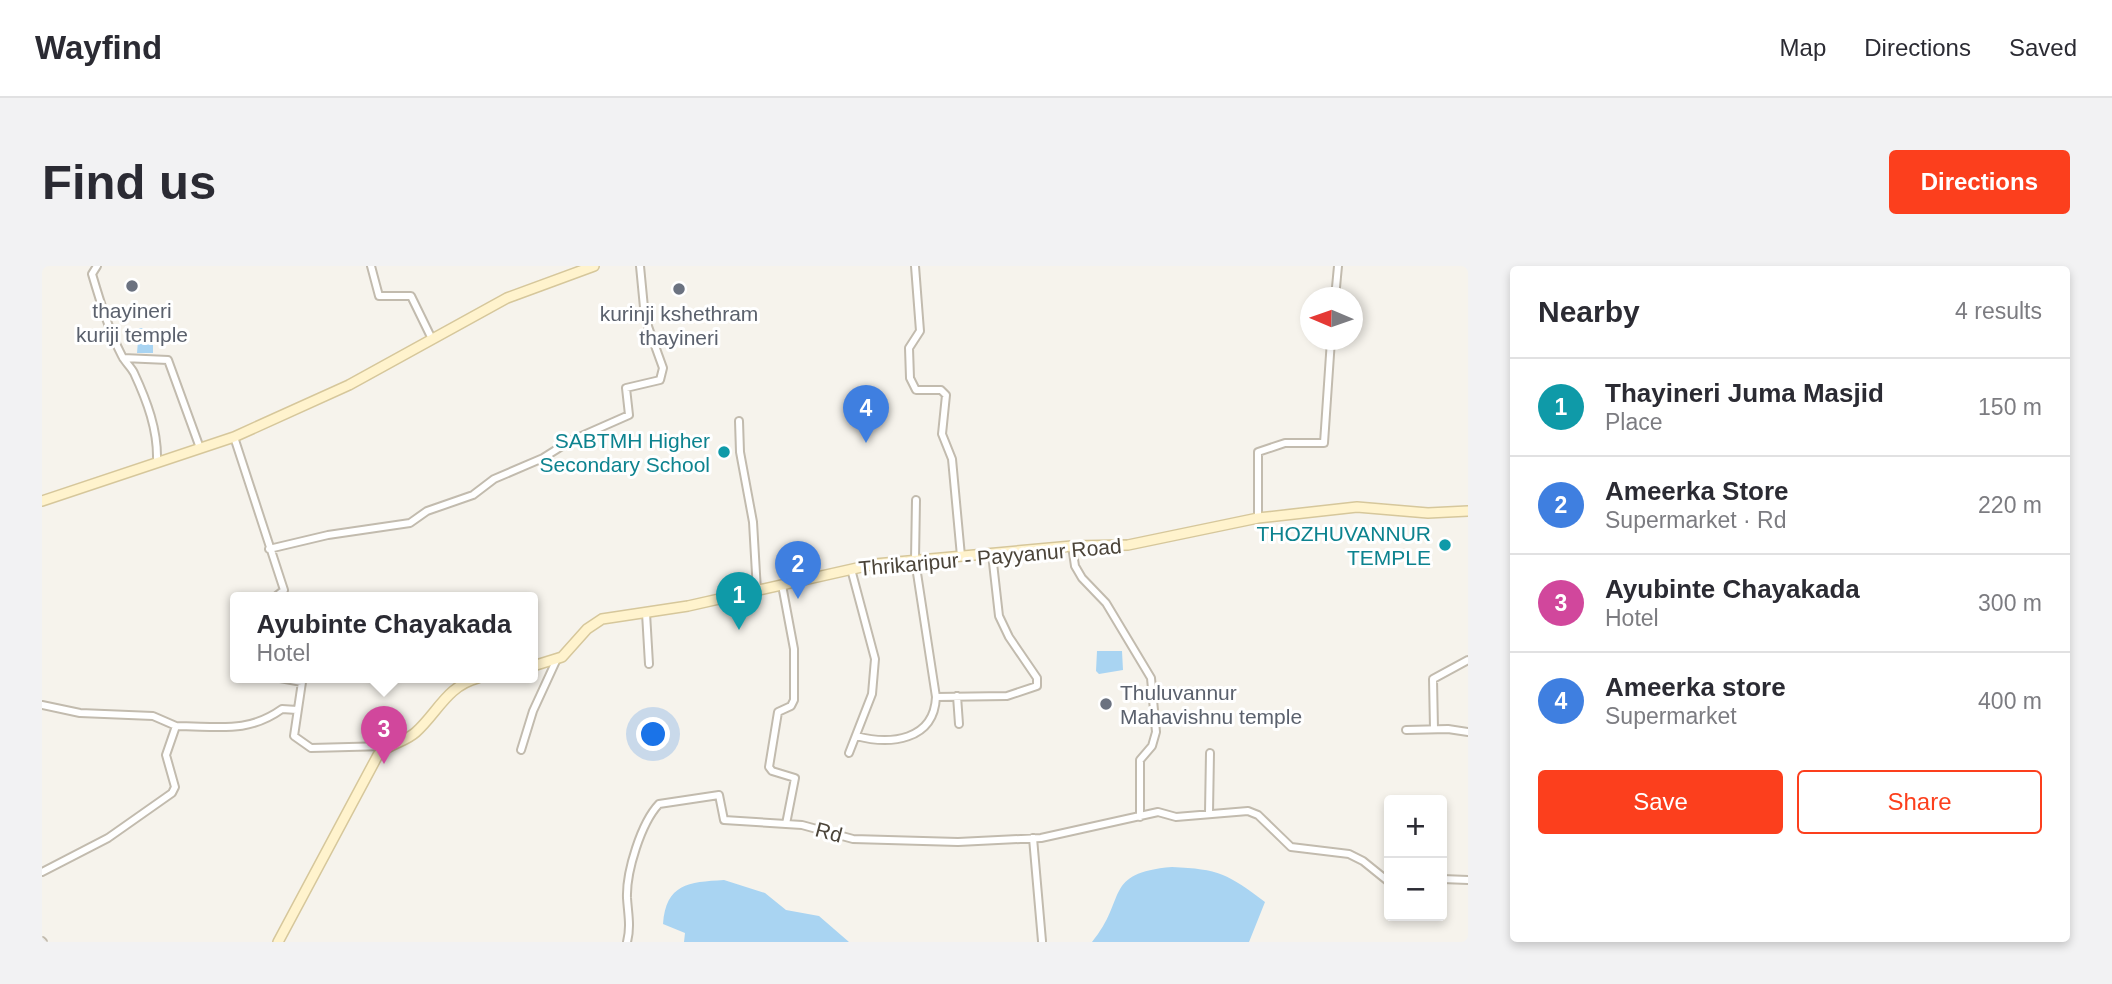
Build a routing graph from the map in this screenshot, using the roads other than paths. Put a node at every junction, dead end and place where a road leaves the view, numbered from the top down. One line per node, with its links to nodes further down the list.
1 (97, 266): 10 (street)
2 (371, 266): 8 (street)
3 (594, 266): 8 (main road)
4 (640, 266): 20 (street)
5 (915, 266): 22 (street)
6 (1338, 266): 7 (street)
7 (1336, 287)
8 (431, 337): 12 (main road)
9 (1331, 350): 18 (street)
10 (123, 358): 13 (street); 14 (street)
11 (739, 421): 27 (street)
12 (234, 437): 13 (main road); 20 (street)
13 (200, 448): 14 (main road)
14 (157, 461): 16 (main road)
15 (916, 500): 23 (street)
16 (42, 501)
17 (1468, 511): 18 (main road, Thrikaripur - Payyanur Road)
18 (1258, 518): 19 (main road, Thrikaripur - Payyanur Road)
19 (1072, 546): 21 (main road, Thrikaripur - Payyanur Road); 51 (street)
20 (269, 549): 26 (street)
21 (992, 554): 22 (main road, Thrikaripur - Payyanur Road); 36 (street)
22 (961, 556): 23 (main road, Thrikaripur - Payyanur Road)
23 (915, 560): 24 (main road, Thrikaripur - Payyanur Road); 37 (street)
24 (851, 569): 25 (main road, Thrikaripur - Payyanur Road); 45 (street)
25 (782, 585): 27 (main road, Thrikaripur - Payyanur Road); 52 (street, Rd)
26 (284, 590): 28 (street)
27 (757, 591): 29 (main road, Thrikaripur - Payyanur Road)
28 (282, 592)
29 (646, 613): 31 (main road, Thrikaripur - Payyanur Road); 32 (street)
30 (1468, 660): 42 (street)
31 (556, 661): 33 (main road); 47 (street)
32 (649, 664)
33 (538, 665)
34 (302, 683): 39 (street)
35 (460, 683): 46 (main road)
36 (957, 696): 37 (street); 40 (street)
37 (936, 697): 45 (street)
38 (42, 705): 41 (street)
39 (297, 710): 41 (street); 46 (street)
40 (959, 724)
41 (176, 726): 54 (street)
42 (1434, 729): 43 (street); 44 (street)
43 (1406, 730)
44 (1468, 732)
45 (856, 736): 48 (street)
46 (387, 746): 59 (main road)
47 (521, 750)
48 (849, 753)
49 (1210, 753): 50 (street)
50 (1209, 813): 51 (street, Rd); 55 (street, Rd)
51 (1140, 817): 53 (street, Rd)
52 (786, 824): 53 (street, Rd); 60 (street)
53 (1033, 838): 58 (street)
54 (42, 872)
55 (1384, 878)
56 (1447, 879): 57 (street)
57 (1468, 880)
58 (1042, 941)
59 (278, 942)
60 (627, 942)

